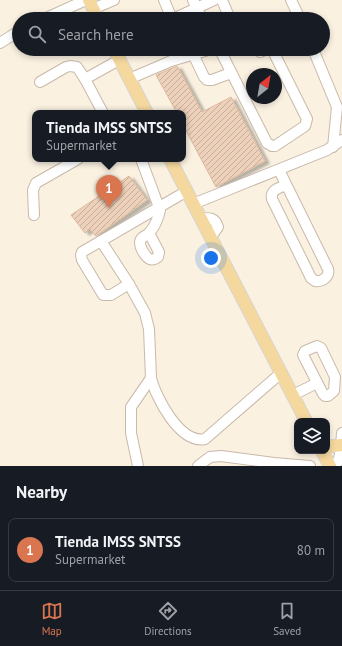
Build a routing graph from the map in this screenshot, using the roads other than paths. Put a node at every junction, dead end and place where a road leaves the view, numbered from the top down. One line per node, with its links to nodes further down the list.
1 (114, 0): 7 (street)
2 (164, 0): 9 (street)
3 (214, 0): 6 (street)
4 (222, 0): 11 (street)
5 (291, 0): 12 (street)
6 (195, 4): 10 (street)
7 (92, 7): 8 (street)
8 (72, 12)
9 (170, 12)
10 (183, 12)
11 (227, 12)
12 (297, 12)
13 (12, 35): 14 (street)
14 (0, 43)
15 (118, 56): 21 (main road)
16 (187, 56): 24 (street)
17 (194, 56): 22 (street)
18 (223, 56): 22 (street)
19 (276, 56): 22 (street)
20 (316, 56): 29 (street)
21 (120, 60): 23 (street); 24 (main road)
22 (231, 73)
23 (85, 79): 25 (street); 26 (street)
24 (129, 79): 27 (main road)
25 (40, 82)
26 (101, 110)
27 (145, 110)
28 (342, 140): 29 (street)
29 (333, 147): 33 (street)
30 (73, 162): 38 (street)
31 (142, 162): 37 (street)
32 (172, 162): 35 (main road)
33 (279, 170): 34 (street); 36 (street)
34 (286, 185): 34 (street)
35 (186, 191): 36 (main road); 37 (street)
36 (193, 204): 42 (main road)
37 (159, 207): 39 (street); 40 (street)
38 (34, 215)
39 (149, 233)
40 (101, 241): 41 (street); 41 (street)
41 (129, 284): 43 (street)
42 (281, 373): 43 (street); 45 (main road)
43 (151, 378): 52 (street)
44 (317, 383): 44 (street); 45 (street)
45 (293, 395): 46 (main road)
46 (304, 418)
47 (342, 433): 48 (street)
48 (341, 445): 49 (main road); 56 (street)
49 (330, 447)
50 (324, 454): 55 (main road)
51 (225, 462): 53 (street); 54 (street)
52 (138, 466)
53 (198, 466)
54 (310, 466)
55 (330, 466)
56 (334, 466)

